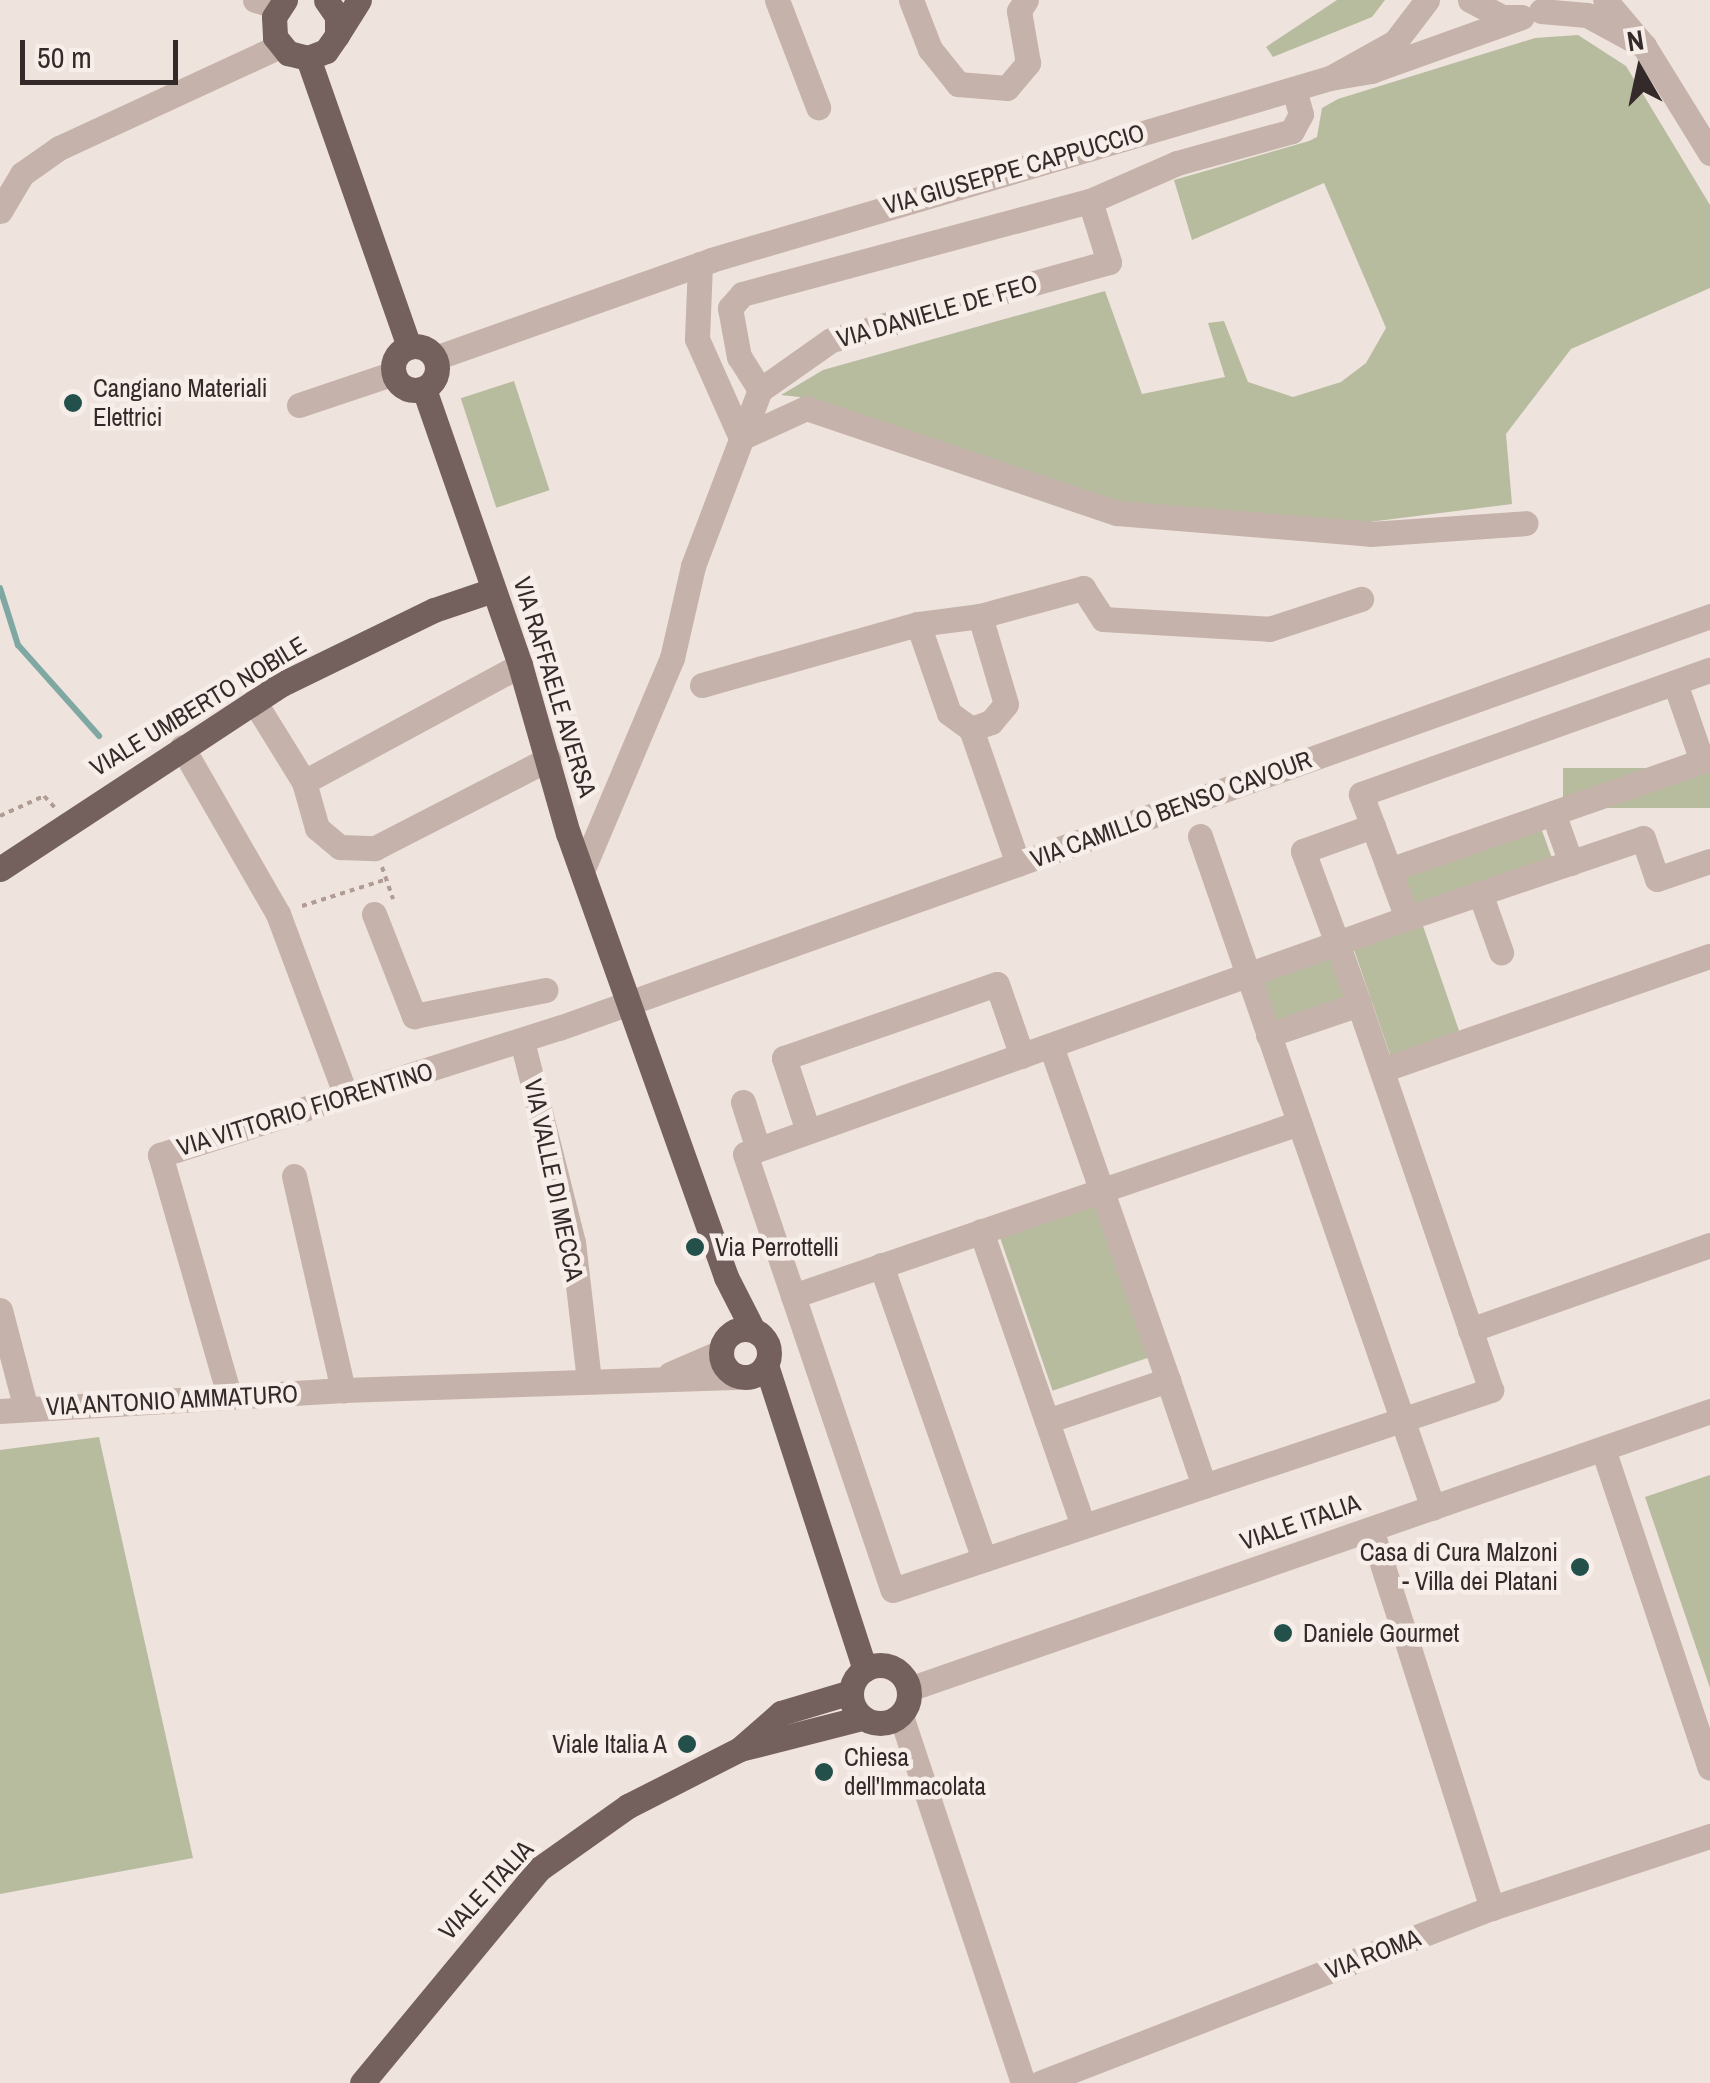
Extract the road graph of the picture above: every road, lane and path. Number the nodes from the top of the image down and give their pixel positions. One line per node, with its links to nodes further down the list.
1 (326, 0): 11 (main road)
2 (359, 0): 11 (main road)
3 (777, 0): 17 (street)
4 (912, 0): 5 (street)
5 (1026, 0)
6 (1427, 0): 15 (street, VIA GIUSEPPE CAPPUCCIO)
7 (1470, 0): 10 (street)
8 (1606, 0): 13 (street)
9 (273, 2): 12 (main road)
10 (1540, 9): 13 (street); 15 (street, VIA GIUSEPPE CAPPUCCIO)
11 (336, 35): 14 (main road)
12 (280, 46): 14 (main road); 20 (street)
13 (1644, 46): 18 (street)
14 (308, 58): 22 (main road)
15 (1330, 78): 16 (street, VIA GIUSEPPE CAPPUCCIO)
16 (1294, 88): 19 (street); 21 (street, VIA GIUSEPPE CAPPUCCIO)
17 (818, 107)
18 (1710, 153)
19 (1090, 201): 26 (street, VIA DANIELE DE FEO); 26 (street)
20 (0, 211)
21 (700, 264): 23 (street, VIA GIUSEPPE CAPPUCCIO); 28 (street)
22 (409, 347): 23 (main road); 24 (main road)
23 (435, 358): 25 (main road)
24 (394, 373): 25 (main road); 27 (street)
25 (424, 388): 30 (main road, VIA RAFFAELE AVERSA)
26 (760, 390): 28 (street)
27 (299, 405)
28 (741, 438): 29 (street); 54 (street)
29 (1526, 523)
30 (492, 590): 35 (main road, VIA RAFFAELE AVERSA); 39 (main road, VIALE UMBERTO NOBILE)
31 (1361, 599): 32 (street)
32 (980, 616): 34 (street); 40 (street)
33 (1710, 616): 52 (street, VIA CAMILLO BENSO CAVOUR)
34 (918, 624): 38 (street); 40 (street)
35 (520, 665): 42 (main road, VIA RAFFAELE AVERSA); 43 (street)
36 (1710, 670): 37 (street)
37 (1674, 683): 44 (street); 47 (street)
38 (702, 685)
39 (254, 702): 41 (main road, VIALE UMBERTO NOBILE); 43 (street)
40 (971, 729): 52 (street)
41 (182, 748): 46 (main road, VIALE UMBERTO NOBILE); 59 (street)
42 (548, 758): 49 (street); 54 (main road, VIA RAFFAELE AVERSA)
43 (304, 782): 49 (street)
44 (1554, 812): 51 (street); 55 (street)
45 (0, 816): 46 (path)
46 (68, 822): 53 (main road, VIALE UMBERTO NOBILE)
47 (1373, 826): 55 (street); 61 (street)
48 (1200, 836): 64 (street)
49 (375, 848): 56 (path)
50 (1710, 861): 51 (street)
51 (1571, 862): 57 (street)
52 (1018, 864): 66 (street, VIA CAMILLO BENSO CAVOUR)
53 (0, 869)
54 (582, 870): 66 (main road, VIA RAFFAELE AVERSA)
55 (1389, 870): 60 (street)
56 (387, 879): 58 (path); 59 (path)
57 (1480, 893): 60 (street); 62 (street)
58 (384, 906): 65 (street)
59 (278, 914): 73 (street)
60 (1406, 918): 61 (street)
61 (1337, 944): 64 (street); 67 (street)
62 (1501, 952)
63 (1710, 956): 72 (street)
64 (1247, 976): 68 (street); 70 (street)
65 (545, 990)
66 (632, 1003): 69 (street, VIA VITTORIO FIORENTINO); 86 (main road, VIA RAFFAELE AVERSA)
67 (1359, 1004): 68 (street); 72 (street)
68 (1268, 1034): 75 (street)
69 (522, 1041): 73 (street, VIA VITTORIO FIORENTINO); 89 (street, VIA VALLE DI MECCA)
70 (1051, 1046): 71 (street); 79 (street)
71 (1022, 1056): 76 (street); 76 (street)
72 (1382, 1070): 85 (street)
73 (346, 1096): 92 (street, VIA VITTORIO FIORENTINO)
74 (743, 1102): 77 (street)
75 (1299, 1123): 79 (street); 95 (street)
76 (808, 1131): 77 (street)
77 (758, 1149): 83 (street)
78 (294, 1176): 91 (street)
79 (1102, 1190): 80 (street); 90 (street)
80 (982, 1231): 82 (street); 96 (street)
81 (1710, 1245): 85 (street)
82 (882, 1266): 83 (street); 102 (street)
83 (792, 1296): 102 (street)
84 (0, 1310): 93 (street)
85 (1470, 1330): 95 (street)
86 (736, 1338): 87 (main road); 87 (main road); 88 (street)
87 (753, 1373): 88 (street, VIA ANTONIO AMMATURO); 103 (main road)
88 (661, 1378): 89 (street, VIA ANTONIO AMMATURO)
89 (589, 1380): 91 (street, VIA ANTONIO AMMATURO)
90 (1168, 1380): 96 (street); 98 (street)
91 (343, 1390): 92 (street, VIA ANTONIO AMMATURO)
92 (229, 1395): 93 (street, VIA ANTONIO AMMATURO)
93 (13, 1410)
94 (1710, 1411): 97 (street, VIALE ITALIA)
95 (1403, 1420): 98 (street); 99 (street)
96 (1047, 1422): 100 (street)
97 (1603, 1449): 99 (street, VIALE ITALIA); 109 (street)
98 (1204, 1486): 100 (street)
99 (1433, 1508): 101 (street, VIALE ITALIA)
100 (1083, 1526): 102 (street)
101 (1370, 1529): 104 (street, VIALE ITALIA); 111 (street)
102 (984, 1559)
103 (865, 1669): 104 (main road); 105 (main road)
104 (909, 1688): 106 (main road)
105 (851, 1692): 107 (main road); 108 (main road, VIALE ITALIA)
106 (901, 1716): 107 (main road); 113 (street)
107 (862, 1718): 108 (main road, VIALE ITALIA)
108 (740, 1749): 112 (main road, VIALE ITALIA)
109 (1710, 1768)
110 (1710, 1836): 111 (street, VIA ROMA)
111 (1492, 1908): 114 (street, VIA ROMA)
112 (374, 2078)
113 (1022, 2083)
114 (1040, 2083)

